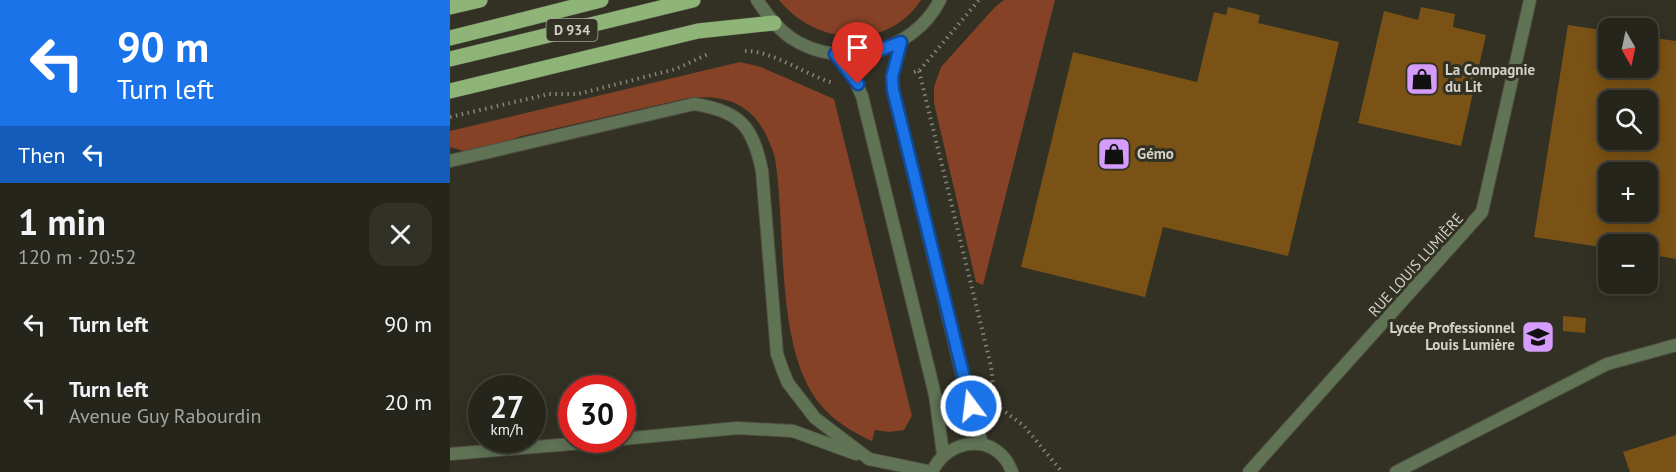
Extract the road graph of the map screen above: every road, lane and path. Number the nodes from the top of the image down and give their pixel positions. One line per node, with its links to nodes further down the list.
1 (480, 0): 7 (main road)
2 (601, 0): 9 (main road, D 934)
3 (693, 0): 13 (main road, D 934)
4 (757, 0): 8 (street)
5 (940, 0): 10 (street)
6 (1530, 0): 28 (street, RUE LOUIS LUMIÈRE)
7 (450, 7)
8 (774, 23): 12 (street); 15 (main road)
9 (450, 38)
10 (901, 42): 12 (street); 20 (street)
11 (713, 54): 16 (path)
12 (835, 54): 23 (street)
13 (450, 59)
14 (919, 71): 27 (path)
15 (450, 91)
16 (450, 117)
17 (450, 160): 24 (street)
18 (1676, 345): 29 (street)
19 (636, 438): 24 (street)
20 (982, 444): 23 (street); 26 (street)
21 (558, 445): 22 (street)
22 (450, 454)
23 (943, 454): 25 (street)
24 (869, 459): 25 (street)
25 (932, 472)
26 (1012, 472)
27 (1062, 472)
28 (1249, 472)
29 (1396, 472)

